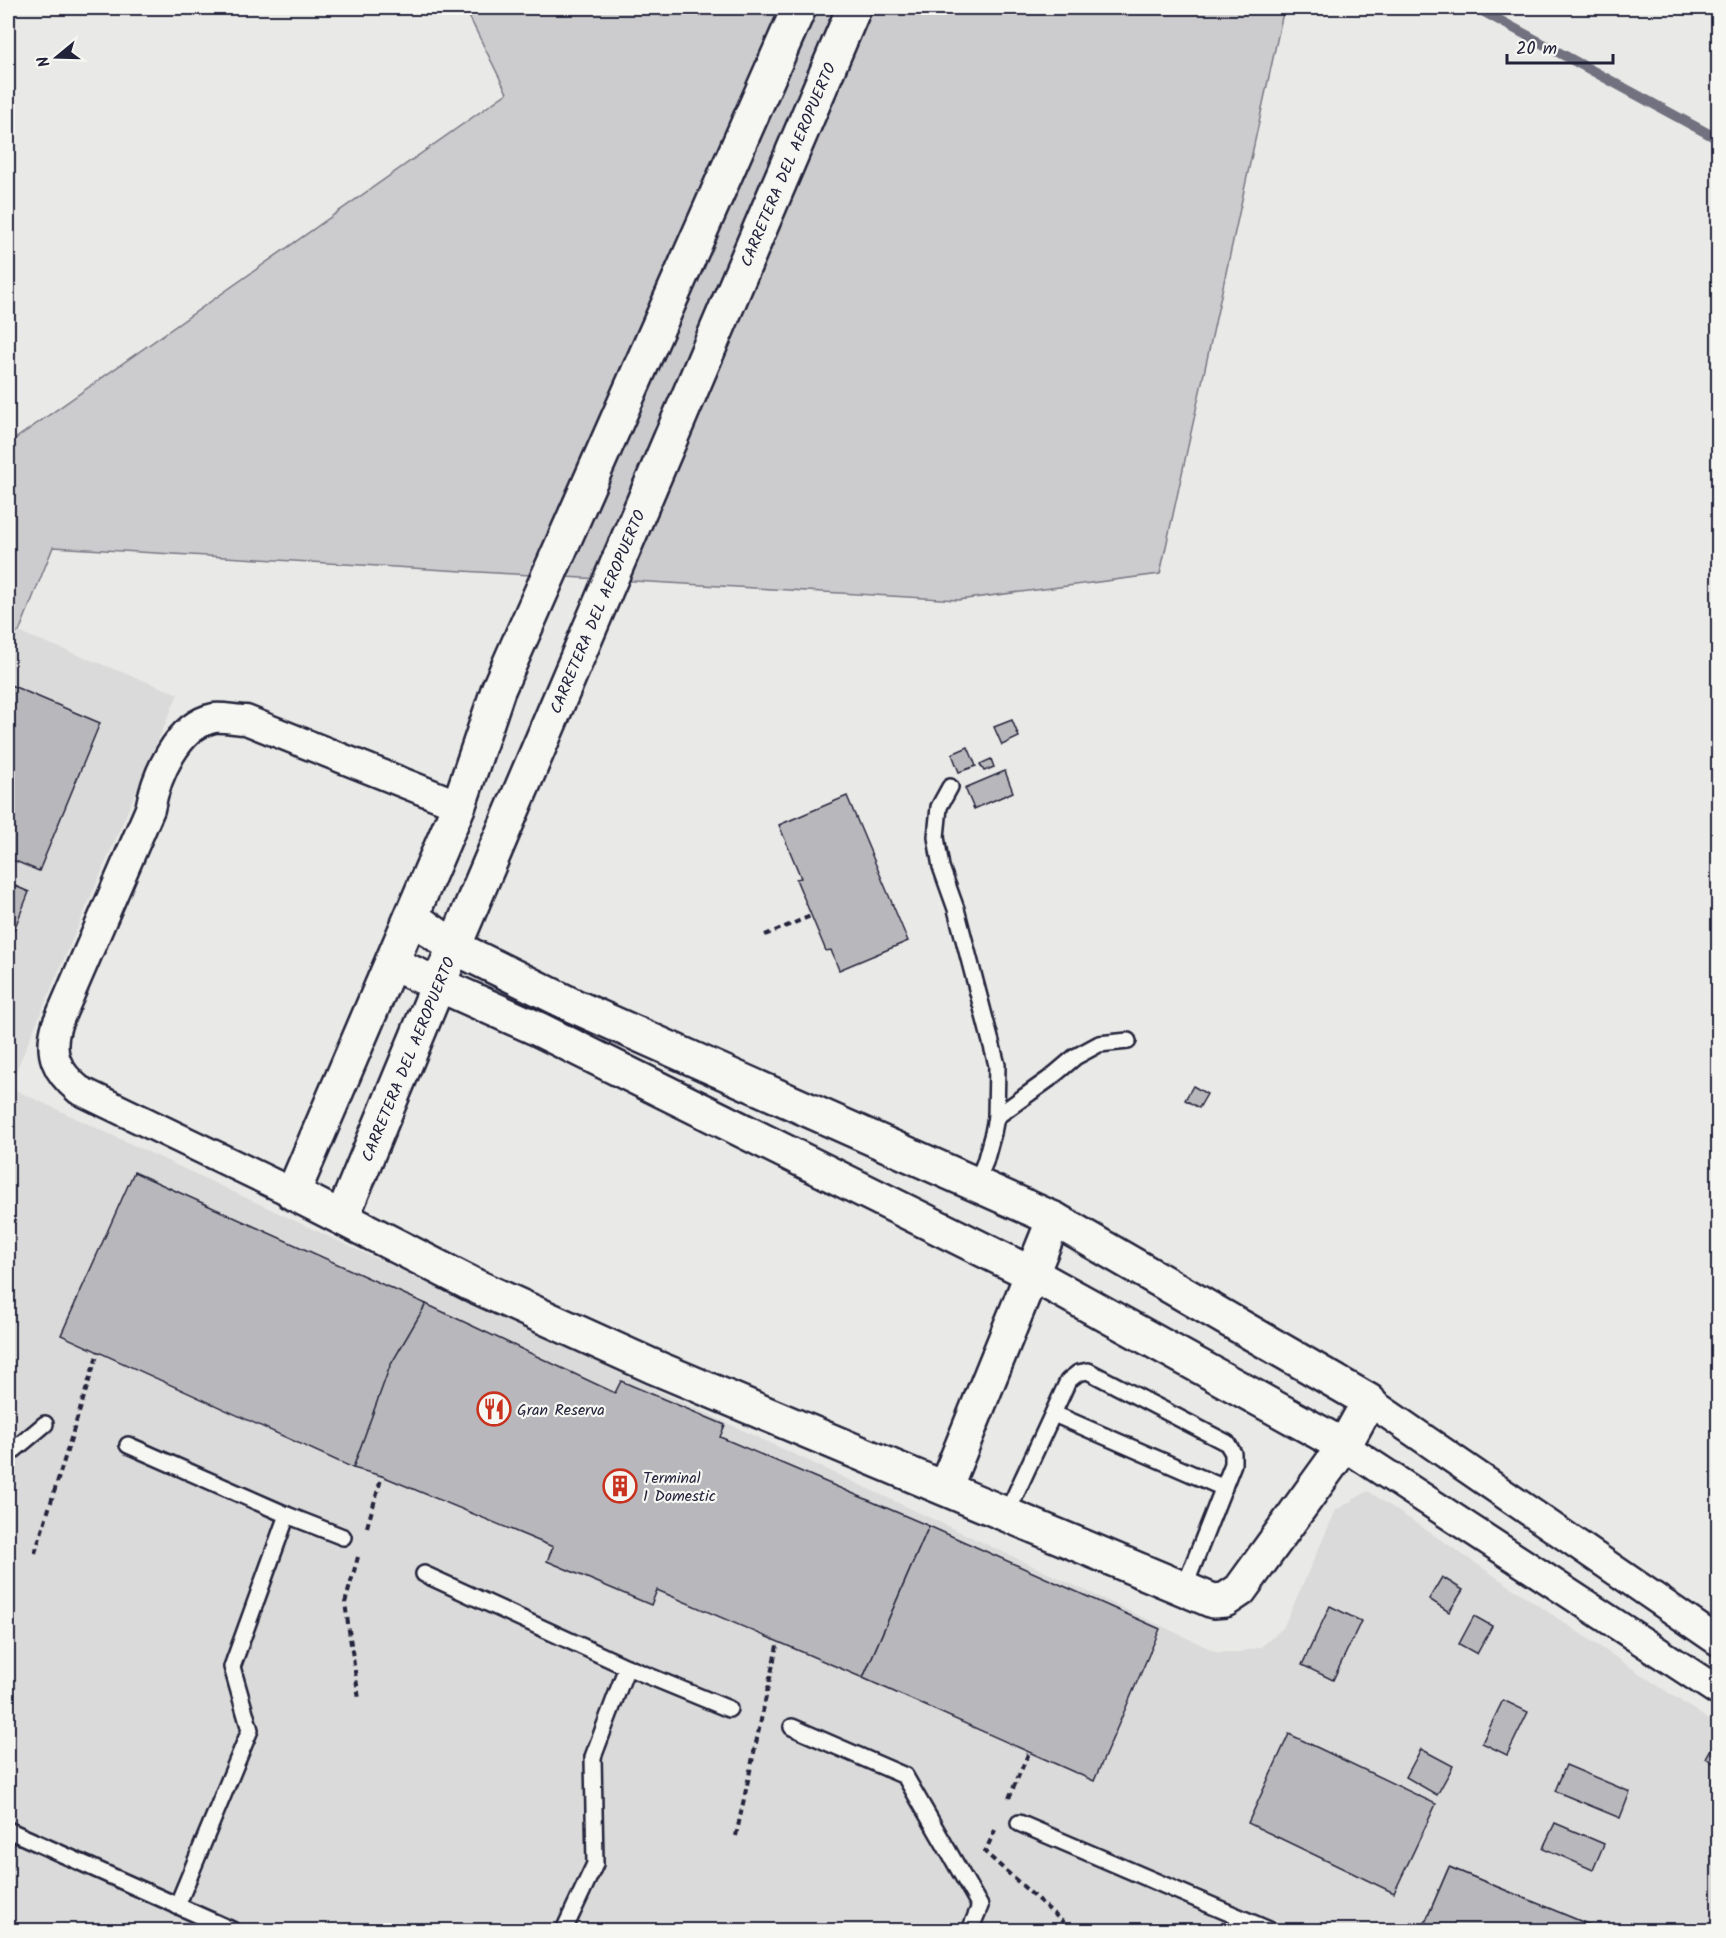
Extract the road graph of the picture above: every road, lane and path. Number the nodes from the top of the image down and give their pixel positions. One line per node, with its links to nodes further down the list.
1 (799, 8): 4 (street)
2 (854, 8): 8 (street, CARRETERA DEL AEROPUERTO)
3 (950, 787): 12 (lane)
4 (459, 805): 6 (street); 14 (street)
5 (811, 916): 7 (path)
6 (412, 917): 8 (street); 9 (street)
7 (765, 935)
8 (454, 947): 10 (street, CARRETERA DEL AEROPUERTO); 13 (street)
9 (393, 964): 10 (street); 14 (street)
10 (439, 984): 15 (street, CARRETERA DEL AEROPUERTO); 17 (street)
11 (1128, 1041): 12 (lane)
12 (996, 1117): 13 (lane)
13 (976, 1184): 16 (street)
14 (293, 1192): 15 (street)
15 (342, 1217): 26 (street)
16 (1054, 1219): 17 (street); 19 (street)
17 (1032, 1274): 23 (street); 26 (street)
18 (98, 1352): 33 (path)
19 (1369, 1401): 23 (street); 37 (street)
20 (1054, 1414): 27 (lane); 27 (lane); 29 (lane)
21 (45, 1424): 24 (lane)
22 (128, 1445): 28 (lane)
23 (1344, 1446): 35 (street); 39 (street)
24 (8, 1455)
25 (382, 1476): 30 (path)
26 (945, 1488): 29 (street)
27 (1224, 1488): 35 (lane)
28 (287, 1515): 31 (lane); 46 (lane)
29 (1006, 1515): 35 (street)
30 (367, 1529)
31 (343, 1537)
32 (360, 1550): 40 (path)
33 (35, 1553)
34 (424, 1574): 38 (lane)
35 (1184, 1588)
36 (778, 1641): 45 (path)
37 (1719, 1641)
38 (627, 1667): 41 (lane); 48 (lane)
39 (1719, 1691)
40 (359, 1699)
41 (729, 1709)
42 (792, 1727): 49 (lane)
43 (1019, 1823): 50 (lane)
44 (8, 1830): 46 (lane)
45 (736, 1836)
46 (177, 1906): 47 (lane)
47 (232, 1930)
48 (564, 1930)
49 (970, 1930)
50 (1269, 1930)

